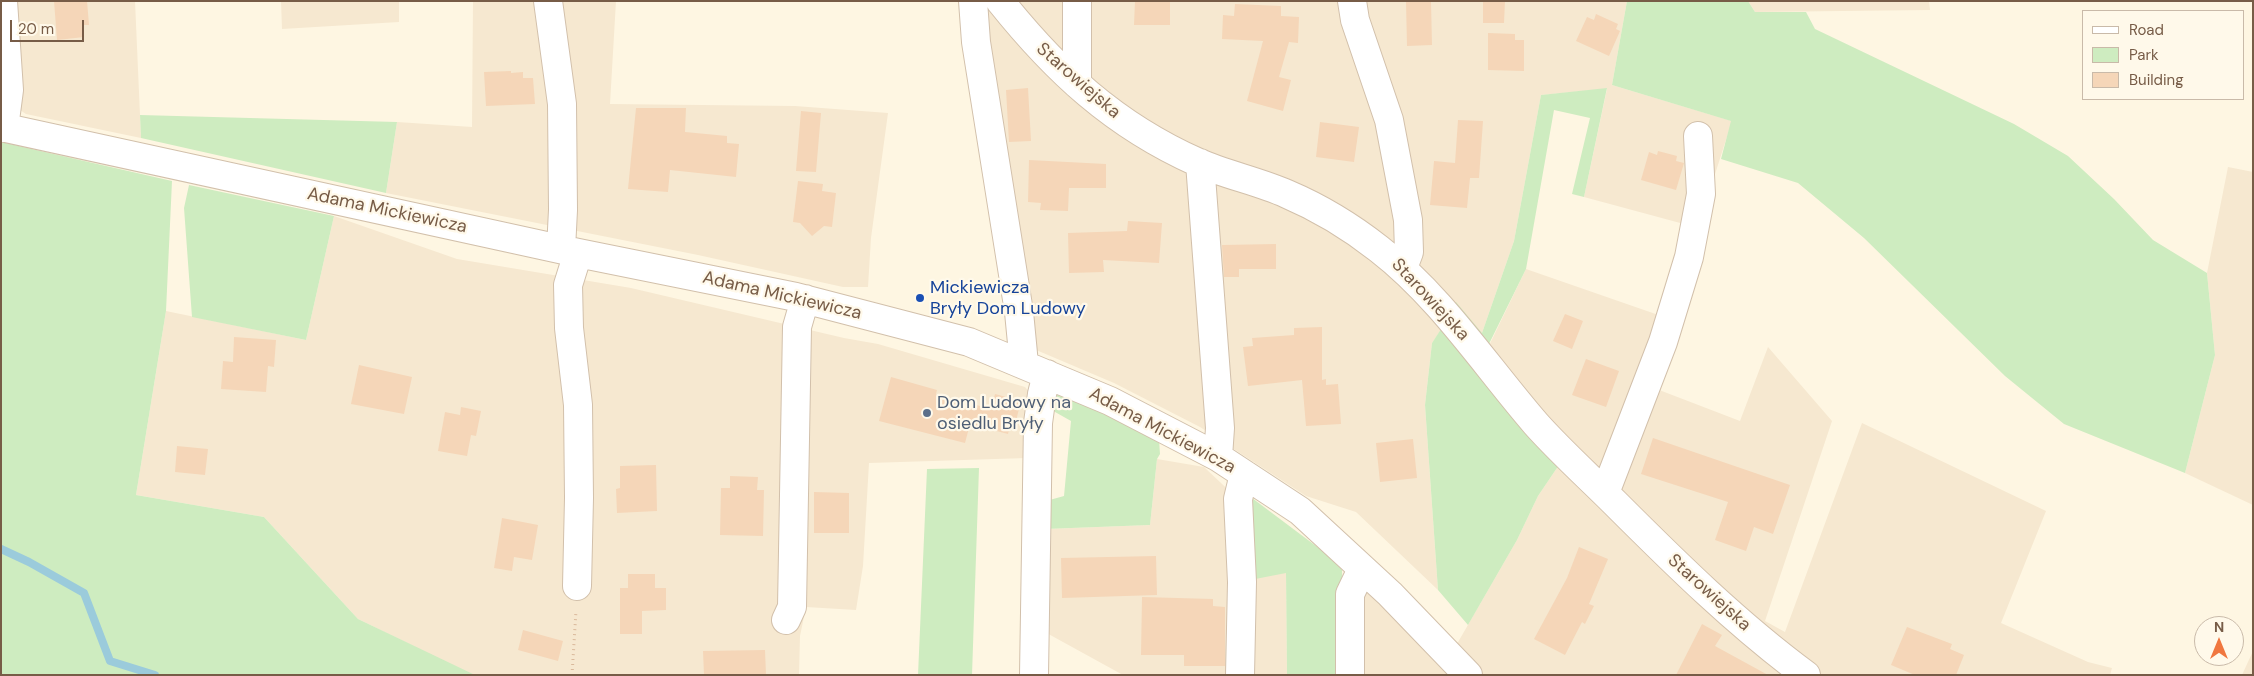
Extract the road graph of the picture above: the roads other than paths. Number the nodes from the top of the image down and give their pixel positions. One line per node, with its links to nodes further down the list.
1 (3, 1): 8 (street)
2 (548, 1): 11 (street)
3 (974, 1): 14 (street)
4 (1000, 1): 7 (street, Starowiejska)
5 (1077, 1): 7 (street)
6 (1352, 1): 12 (street)
7 (1077, 84): 10 (street, Starowiejska)
8 (3, 127): 11 (street, Adama Mickiewicza)
9 (1698, 136): 17 (street)
10 (1200, 163): 12 (street, Starowiejska); 15 (street)
11 (569, 251): 13 (street, Adama Mickiewicza); 19 (street)
12 (1403, 268): 17 (street, Starowiejska)
13 (806, 299): 14 (street, Adama Mickiewicza); 20 (street)
14 (1035, 369): 15 (street, Adama Mickiewicza); 21 (street)
15 (1218, 457): 16 (street, Adama Mickiewicza)
16 (1244, 474): 18 (street, Adama Mickiewicza); 22 (street)
17 (1605, 493): 25 (street, Starowiejska)
18 (1362, 569): 23 (street); 24 (street, Adama Mickiewicza)
19 (577, 586)
20 (786, 620)
21 (1034, 675)
22 (1240, 675)
23 (1350, 675)
24 (1468, 675)
25 (1806, 675)

